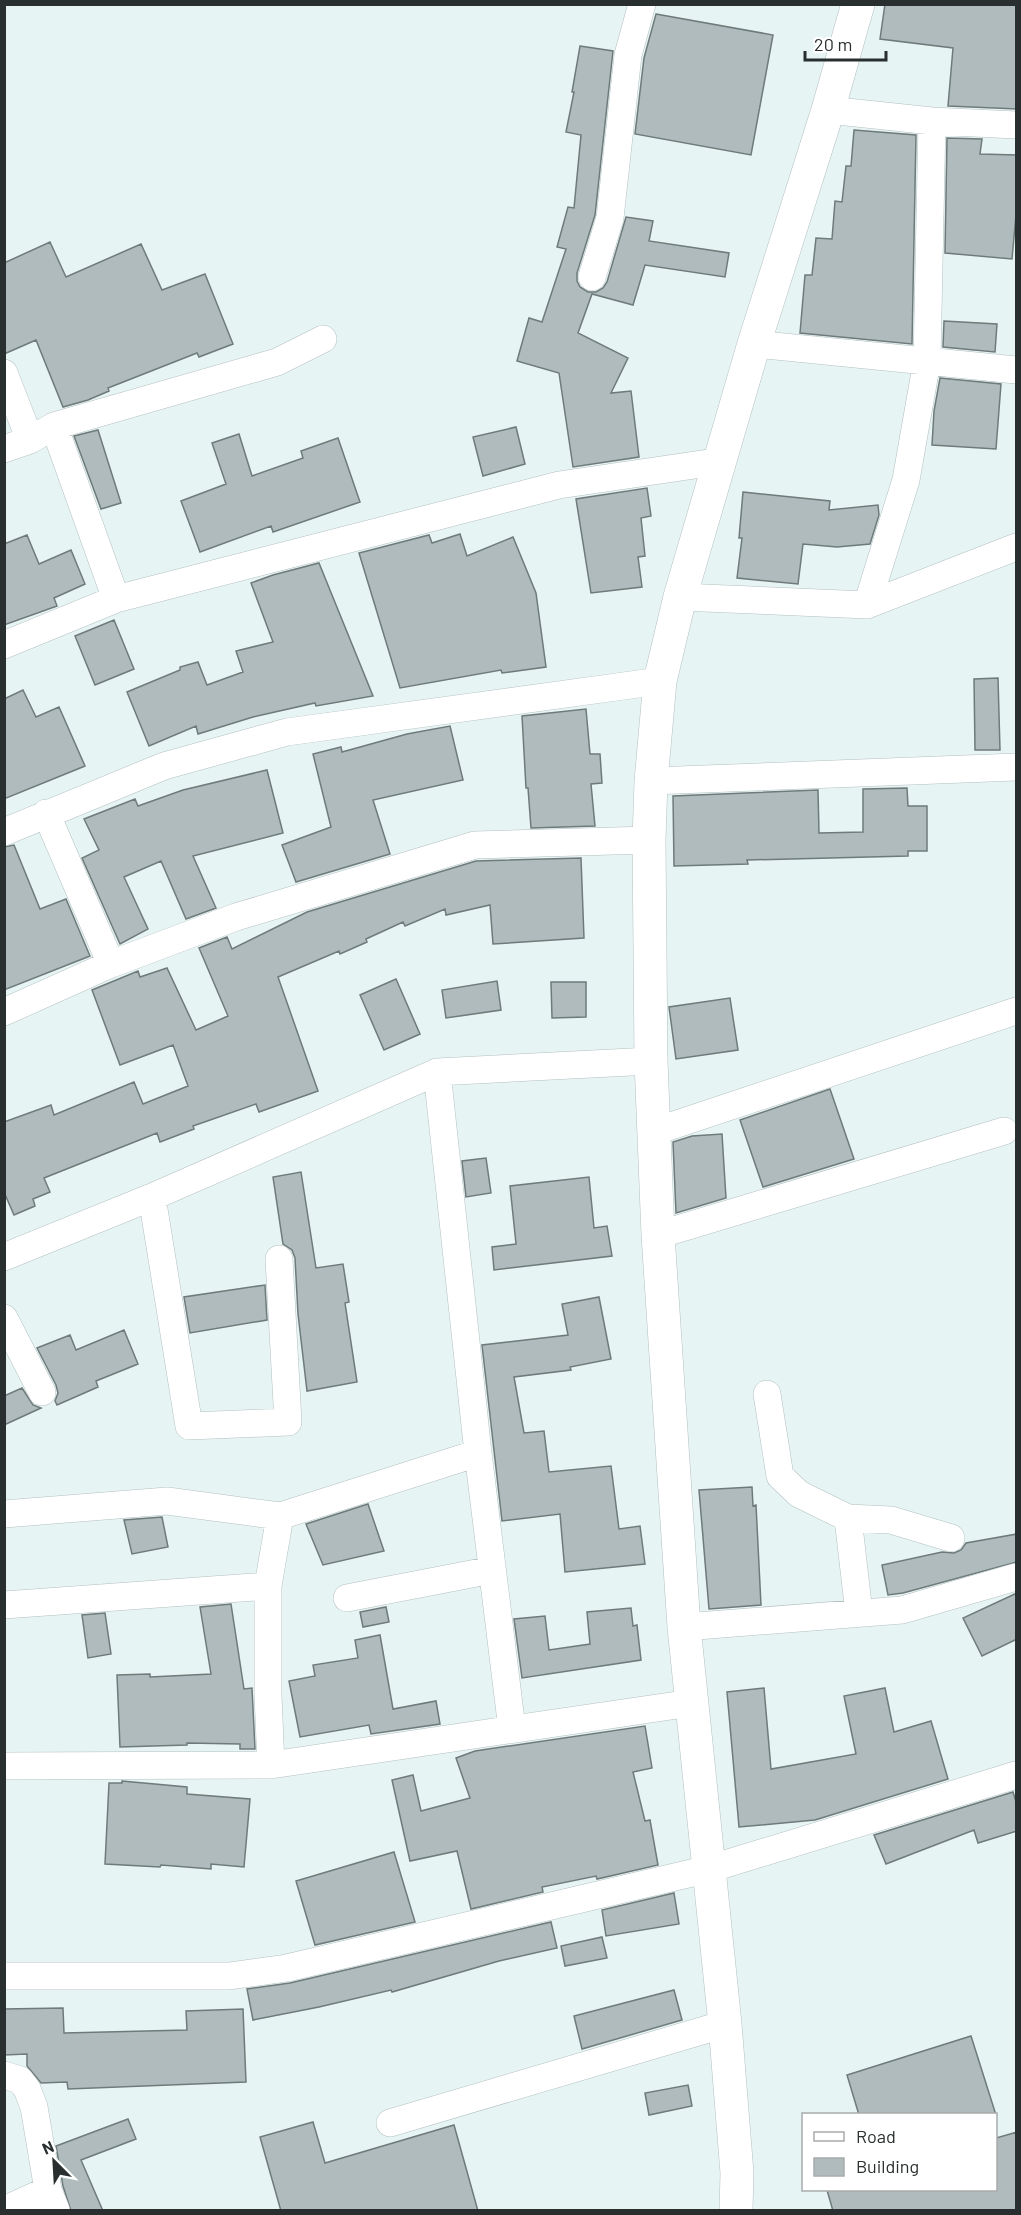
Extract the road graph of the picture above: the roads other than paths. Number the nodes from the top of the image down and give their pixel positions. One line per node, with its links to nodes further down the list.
1 (642, 4): 8 (street)
2 (858, 4): 4 (street)
3 (874, 4): 4 (street)
4 (846, 45): 5 (street)
5 (828, 110): 6 (street); 10 (street)
6 (932, 121): 7 (street); 11 (street)
7 (1017, 125)
8 (592, 277)
9 (323, 339): 14 (street)
10 (754, 344): 11 (street); 17 (street)
11 (927, 362): 12 (street); 21 (street)
12 (1017, 370)
13 (4, 373): 15 (street)
14 (54, 426): 15 (street); 20 (street)
15 (30, 440): 16 (street)
16 (4, 449)
17 (722, 460): 19 (street); 20 (street)
18 (1017, 547): 21 (street)
19 (680, 597): 21 (street); 23 (street)
20 (116, 599): 22 (street)
21 (867, 605)
22 (4, 645)
23 (660, 681): 25 (street); 26 (street)
24 (1017, 767): 25 (street)
25 (651, 781): 28 (street)
26 (46, 813): 27 (street); 29 (street)
27 (4, 831)
28 (649, 840): 29 (street); 32 (street)
29 (111, 964): 31 (street)
30 (1017, 1011): 35 (street)
31 (4, 1012)
32 (651, 1061): 33 (street); 35 (street)
33 (436, 1072): 36 (street); 43 (street)
34 (1005, 1131): 37 (street)
35 (653, 1132): 37 (street)
36 (152, 1197): 38 (street); 39 (street)
37 (658, 1235): 54 (street)
38 (4, 1257)
39 (279, 1259)
40 (4, 1318): 41 (street)
41 (42, 1392)
42 (767, 1394): 46 (street)
43 (478, 1453): 45 (street); 48 (street)
44 (4, 1514): 45 (street)
45 (280, 1515): 50 (street)
46 (848, 1518): 47 (street); 53 (street)
47 (951, 1538)
48 (492, 1570): 51 (street); 56 (street)
49 (1017, 1577): 53 (street)
50 (268, 1586): 52 (street); 58 (street)
51 (347, 1598)
52 (4, 1605)
53 (859, 1613): 54 (street)
54 (684, 1627): 55 (street)
55 (691, 1703): 56 (street); 60 (street)
56 (512, 1729): 58 (street)
57 (4, 1766): 58 (street)
58 (271, 1766)
59 (1017, 1775): 60 (street)
60 (709, 1869): 61 (street); 62 (street)
61 (4, 1976)
62 (725, 2024): 64 (street); 67 (street)
63 (4, 2075): 65 (street)
64 (390, 2123)
65 (52, 2200): 66 (street)
66 (4, 2210)
67 (736, 2211)

